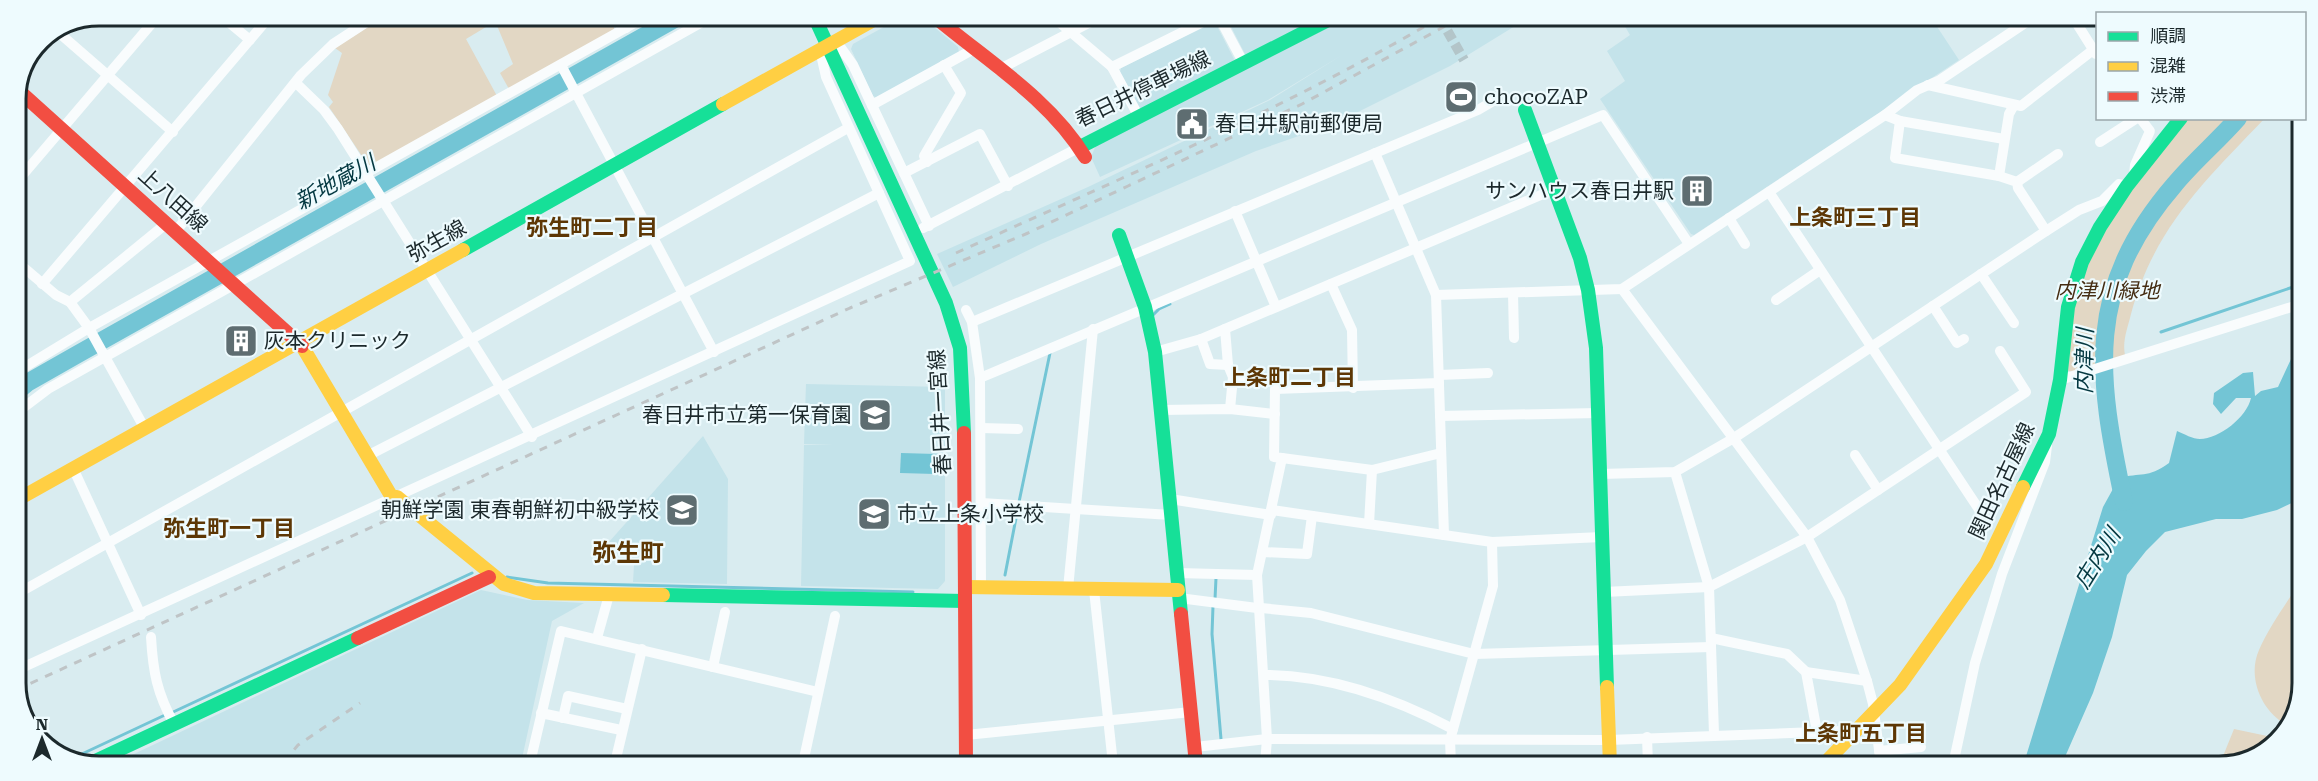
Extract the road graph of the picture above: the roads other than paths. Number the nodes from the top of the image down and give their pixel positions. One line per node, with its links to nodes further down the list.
1 (150, 25): 31 (street)
2 (232, 25): 22 (street)
3 (263, 25): 22 (street)
4 (362, 25): 32 (street)
5 (622, 25): 19 (street)
6 (627, 25): 19 (street)
7 (631, 25): 19 (street)
8 (696, 25): 34 (street)
9 (818, 25): 23 (street, 春日井一宮線)
10 (863, 25): 23 (street, 弥生線)
11 (943, 25): 24 (street, 春日井停車場線)
12 (1063, 25): 20 (street)
13 (1085, 25): 20 (street)
14 (1197, 25): 29 (street)
15 (1223, 25): 26 (street)
16 (1320, 25): 26 (street, 春日井停車場線)
17 (2022, 25): 33 (street)
18 (2078, 25): 25 (street)
19 (626, 28): 28 (street)
20 (1071, 32): 29 (street); 30 (street)
21 (62, 36): 31 (street)
22 (250, 40): 48 (street)
23 (828, 45): 37 (street); 46 (street); 56 (street, 弥生線); 176 (street, 春日井一宮線)
24 (972, 50): 27 (street); 30 (street, 春日井停車場線)
25 (2095, 53): 38 (street)
26 (1244, 64): 41 (street, 春日井停車場線)
27 (944, 65): 37 (street); 55 (street)
28 (562, 67): 34 (street); 59 (street)
29 (1112, 67): 41 (street)
30 (998, 70): 52 (street, 春日井停車場線)
31 (108, 74): 47 (street); 48 (street)
32 (296, 83): 59 (street); 73 (street)
33 (1928, 85): 38 (street); 40 (street)
34 (575, 90): 56 (street); 68 (street)
35 (25, 96): 47 (street, 上八田線)
36 (1495, 100): 53 (street)
37 (873, 105): 58 (street)
38 (2014, 105): 49 (street)
39 (1525, 110): 51 (street)
40 (1885, 115): 45 (street); 66 (street)
41 (1139, 117): 52 (street, 春日井停車場線)
42 (2136, 120): 50 (street)
43 (2141, 120): 61 (street)
44 (2179, 120): 61 (street, 関田名古屋線)
45 (1900, 121): 49 (street); 60 (street)
46 (848, 128): 67 (street); 76 (street)
47 (62, 129): 57 (street); 64 (street, 上八田線)
48 (173, 132): 64 (street)
49 (2004, 139): 60 (street)
50 (2100, 142)
51 (1538, 143): 65 (street); 69 (street); 78 (street)
52 (1082, 152): 63 (street)
53 (1375, 153): 69 (street); 70 (street)
54 (2058, 154): 62 (street)
55 (927, 162): 58 (street); 63 (street)
56 (614, 165): 76 (street); 84 (street, 弥生線)
57 (25, 172)
58 (904, 173): 72 (street)
59 (368, 176): 68 (street); 83 (street)
60 (1999, 176): 62 (street)
61 (2131, 180): 74 (street); 124 (street, 関田名古屋線)
62 (2017, 182): 74 (street)
63 (1008, 186): 72 (street)
64 (126, 187): 73 (street, 上八田線); 89 (street)
65 (1555, 189): 80 (street); 92 (street)
66 (1769, 192): 71 (street); 85 (street)
67 (879, 193): 77 (street); 93 (street)
68 (384, 199): 84 (street); 88 (street)
69 (1396, 203): 80 (street); 82 (street)
70 (1235, 211): 81 (street); 82 (street)
71 (1729, 218): 78 (street); 79 (street)
72 (929, 226): 77 (street)
73 (171, 227): 83 (street, 上八田線); 97 (street)
74 (2046, 231): 87 (street)
75 (1119, 235): 81 (street)
76 (652, 238): 93 (street); 109 (street)
77 (900, 240): 115 (street)
78 (1689, 244): 91 (street)
79 (1745, 244)
80 (1415, 249): 90 (street); 95 (street)
81 (1128, 257): 99 (street); 103 (street)
82 (1257, 261): 99 (street); 100 (street)
83 (211, 262): 88 (street, 上八田線); 107 (street)
84 (429, 270): 109 (street); 112 (street, 弥生線)
85 (1820, 270): 96 (street); 113 (street)
86 (25, 272): 89 (street)
87 (1981, 274): 98 (street); 104 (street)
88 (232, 281): 112 (street, 上八田線); 117 (street)
89 (42, 284): 97 (street)
90 (1331, 284): 100 (street); 126 (street)
91 (1622, 288): 92 (street); 140 (street)
92 (1588, 290): 94 (street); 132 (street)
93 (682, 293): 115 (street); 125 (street)
94 (1513, 293): 95 (street); 108 (street)
95 (1436, 295): 123 (street)
96 (1776, 300)
97 (70, 302): 107 (street)
98 (1933, 306): 111 (street); 113 (street)
99 (1145, 307): 105 (street); 116 (street)
100 (1276, 307): 106 (street)
101 (2292, 307): 124 (street)
102 (966, 310): 103 (street)
103 (972, 322): 122 (street)
104 (2014, 323)
105 (1093, 329): 122 (street); 155 (street)
106 (1225, 329): 110 (street); 118 (street)
107 (91, 330): 117 (street); 119 (street)
108 (1514, 338)
109 (472, 339): 125 (street); 131 (street)
110 (1201, 339): 116 (street); 118 (street)
111 (1964, 339)
112 (300, 343): 131 (street, 上八田線); 136 (street, 弥生線)
113 (1872, 347): 140 (street); 141 (street)
114 (2000, 351): 141 (street)
115 (714, 352): 139 (street)
116 (1155, 352): 130 (street)
117 (105, 355): 128 (street); 136 (street)
118 (1228, 365): 121 (street)
119 (25, 367)
120 (1488, 373): 123 (street)
121 (1233, 376): 127 (street); 129 (street)
122 (980, 378): 135 (street)
123 (1439, 380): 126 (street); 134 (street)
124 (2060, 380): 138 (street, 関田名古屋線)
125 (502, 386): 139 (street); 143 (street)
126 (1353, 387): 127 (street)
127 (1278, 389): 133 (street)
128 (26, 405)
129 (1230, 409): 130 (street); 133 (street)
130 (1161, 410): 153 (street)
131 (343, 412): 143 (street, 上八田線); 165 (street)
132 (1598, 413): 134 (street); 149 (street)
133 (1275, 414): 145 (street)
134 (1440, 416): 142 (street)
135 (981, 428): 137 (street); 154 (street)
136 (145, 429): 146 (street, 弥生線)
137 (1018, 429)
138 (2049, 434): 198 (street, 関田名古屋線); 227 (street)
139 (532, 437): 152 (street)
140 (1734, 438): 148 (street); 163 (street)
141 (1940, 450): 150 (street); 159 (street)
142 (1441, 453): 147 (street); 161 (street)
143 (369, 455): 152 (street, 上八田線)
144 (1855, 455): 150 (street)
145 (1282, 458): 147 (street); 156 (street)
146 (73, 468): 151 (street, 弥生線); 165 (street)
147 (1372, 470): 160 (street)
148 (1675, 472): 149 (street); 170 (street)
149 (1600, 474): 162 (street)
150 (1878, 490): 163 (street)
151 (26, 495)
152 (395, 498): 169 (street); 181 (street)
153 (1170, 499): 156 (street); 157 (street)
154 (981, 503): 155 (street); 171 (street)
155 (1074, 509): 157 (street); 173 (street)
156 (1271, 513): 158 (street); 166 (street)
157 (1171, 515): 167 (street)
158 (1312, 516): 160 (street); 166 (street)
159 (1986, 520)
160 (1369, 524): 161 (street)
161 (1444, 535): 164 (street)
162 (1602, 537): 164 (street); 175 (street)
163 (1806, 537): 170 (street); 193 (street)
164 (1492, 542): 188 (street)
165 (109, 544): 172 (street); 181 (street)
166 (1262, 552): 168 (street)
167 (1177, 573): 168 (street); 177 (street)
168 (1257, 575): 179 (street)
169 (489, 577): 178 (street); 199 (street)
170 (1709, 587): 175 (street); 185 (street)
171 (981, 588): 173 (street); 176 (street)
172 (26, 589)
173 (1068, 589): 174 (street)
174 (1094, 590): 177 (street); 201 (street)
175 (1604, 592): 187 (street)
176 (965, 594): 178 (street); 207 (street, 春日井一宮線)
177 (1178, 594): 179 (street); 196 (street)
178 (609, 595): 184 (street)
179 (1259, 608): 188 (street); 192 (street)
180 (725, 612): 190 (street)
181 (141, 615): 189 (street)
182 (835, 616): 194 (street)
183 (151, 637): 199 (street)
184 (597, 638): 186 (street); 197 (street)
185 (1711, 642): 187 (street); 191 (street); 205 (street)
186 (642, 649): 190 (street); 195 (street)
187 (1606, 651): 188 (street); 210 (street)
188 (1474, 654): 204 (street)
189 (26, 666)
190 (713, 667): 194 (street)
191 (1806, 672): 193 (street); 203 (street)
192 (1264, 675): 204 (street); 209 (street)
193 (1867, 681): 198 (street)
194 (818, 692): 217 (street)
195 (627, 709): 200 (street); 202 (street)
196 (1191, 712): 201 (street); 211 (street)
197 (542, 713): 200 (street); 215 (street)
198 (1873, 715): 206 (street, 関田名古屋線); 213 (street)
199 (170, 717): 214 (street)
200 (563, 718): 202 (street)
201 (1108, 719): 207 (street); 219 (street)
202 (621, 730): 216 (street)
203 (1818, 732): 205 (street); 206 (street)
204 (1452, 734): 209 (street); 210 (street); 222 (street)
205 (1714, 734): 208 (street)
206 (1852, 734): 225 (street, 関田名古屋線)
207 (966, 735): 218 (street, 春日井一宮線)
208 (1647, 737): 210 (street); 224 (street)
209 (1268, 739): 211 (street); 221 (street)
210 (1609, 740): 223 (street)
211 (1195, 747): 220 (street)
212 (1921, 747): 213 (street)
213 (1879, 751): 226 (street)
214 (103, 756)
215 (532, 756)
216 (616, 756)
217 (804, 756)
218 (966, 756)
219 (1112, 756)
220 (1196, 756)
221 (1266, 756)
222 (1451, 756)
223 (1610, 756)
224 (1648, 756)
225 (1831, 756)
226 (1880, 756)
227 (1955, 756)

